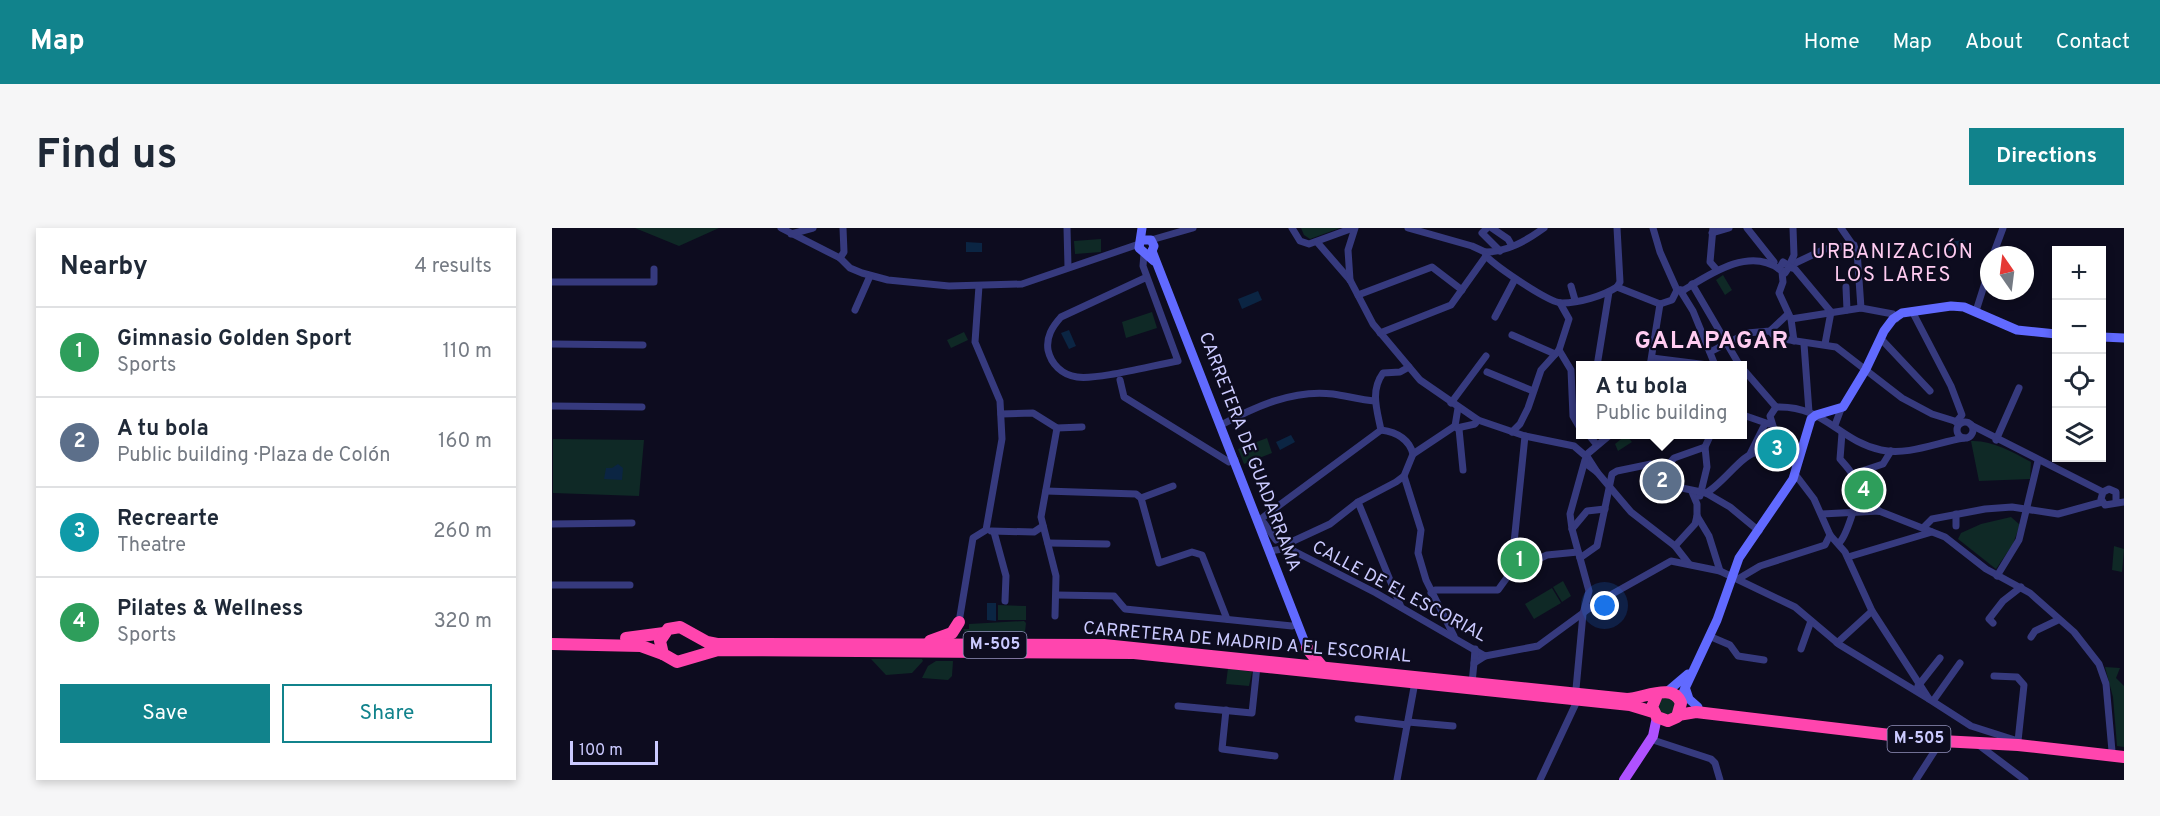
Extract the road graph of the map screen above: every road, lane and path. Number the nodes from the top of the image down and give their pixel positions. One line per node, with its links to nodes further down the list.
1 (781, 228): 22 (street)
2 (813, 228): 22 (street)
3 (843, 228): 30 (street)
4 (1066, 228): 34 (street)
5 (1143, 228): 25 (main road)
6 (1193, 228): 25 (street)
7 (1292, 228): 23 (street)
8 (1354, 228): 23 (street); 41 (street)
9 (1408, 228): 29 (street)
10 (1487, 228): 28 (street)
11 (1492, 228): 26 (street)
12 (1544, 228): 20 (street)
13 (1617, 228): 46 (street)
14 (1653, 228): 49 (street)
15 (1729, 228): 21 (street)
16 (1747, 228): 31 (street)
17 (1793, 228): 33 (street)
18 (1841, 228): 24 (street)
19 (2003, 228): 27 (street)
20 (1534, 231): 26 (street)
21 (1712, 231): 37 (street)
22 (792, 234): 30 (street)
23 (1317, 242): 41 (street)
24 (1854, 245): 33 (street); 56 (street)
25 (1147, 246): 34 (street); 39 (street); 112 (main road, CARRETERA DE GUADARRAMA)
26 (1512, 246): 28 (street)
27 (1996, 246)
28 (1498, 251): 29 (street); 32 (street)
29 (1485, 254): 32 (street); 48 (street)
30 (840, 258): 38 (street)
31 (1764, 258): 35 (street); 37 (street)
32 (1492, 263): 40 (street)
33 (1789, 266): 35 (street); 60 (street)
34 (1068, 267): 44 (street)
35 (1780, 268): 62 (street)
36 (654, 269): 42 (street)
37 (1717, 270): 43 (street)
38 (870, 276): 44 (street); 57 (street)
39 (1147, 277): 39 (street)
40 (1515, 279): 54 (street); 63 (street)
41 (1350, 280): 51 (street)
42 (552, 282)
43 (1692, 284): 49 (street); 77 (street)
44 (979, 286): 104 (street)
45 (1571, 286): 53 (street)
46 (1617, 287): 50 (street); 55 (street)
47 (1846, 287): 58 (street)
48 (1462, 290): 51 (street); 66 (street)
49 (1678, 290): 55 (street); 79 (street)
50 (1609, 292): 53 (street); 82 (street)
51 (1358, 295): 66 (street)
52 (1980, 298): 59 (street)
53 (1575, 300): 54 (street)
54 (1560, 303): 78 (street)
55 (1660, 304): 83 (street)
56 (1861, 308): 58 (street); 64 (street)
57 (855, 310)
58 (1847, 310): 60 (street)
59 (1976, 311): 61 (main road); 67 (main road)
60 (1831, 312): 62 (street); 75 (street)
61 (1912, 312): 64 (main road); 69 (main road); 110 (street)
62 (1790, 316): 65 (street); 72 (street)
63 (1495, 317)
64 (1896, 317): 69 (street); 80 (main road)
65 (1770, 331): 72 (street); 77 (street)
66 (1380, 333): 86 (street)
67 (2052, 334)
68 (1512, 335): 78 (street)
69 (1885, 337): 80 (main road); 95 (street)
70 (2106, 337): 71 (main road)
71 (2124, 338)
72 (1794, 341): 74 (street)
73 (552, 344): 76 (street)
74 (1804, 344): 75 (street); 103 (street)
75 (1825, 344): 87 (street)
76 (643, 345)
77 (1726, 345): 79 (street); 85 (street)
78 (1557, 352): 88 (street); 94 (street)
79 (1710, 352): 84 (street)
80 (1875, 352): 87 (main road)
81 (1486, 356): 97 (street)
82 (1598, 361)
83 (1651, 361)
84 (1713, 361)
85 (1737, 361)
86 (1409, 367): 96 (street); 97 (street)
87 (1866, 369): 102 (main road); 110 (street)
88 (1571, 370): 89 (street); 106 (street)
89 (1576, 370)
90 (1487, 372): 94 (street)
91 (1747, 378): 100 (street)
92 (1120, 380): 132 (street)
93 (2019, 388): 125 (street)
94 (1533, 391): 118 (street)
95 (1930, 391)
96 (1375, 401): 112 (street); 117 (street)
97 (1451, 403): 101 (street)
98 (552, 406): 99 (street)
99 (642, 407)
100 (1776, 407): 103 (street); 111 (street)
101 (1458, 408): 108 (street); 116 (street)
102 (1841, 409): 103 (main road); 113 (street)
103 (1813, 413): 113 (street); 133 (main road)
104 (1001, 414): 115 (street); 170 (street)
105 (1576, 415): 106 (street)
106 (1573, 416): 109 (street)
107 (1747, 416): 111 (street)
108 (1478, 420): 116 (street); 118 (street)
109 (1576, 421)
110 (1963, 421): 121 (street); 121 (street); 125 (street)
111 (1765, 423): 130 (street); 133 (street)
112 (1221, 425): 132 (main road, CARRETERA DE GUADARRAMA)
113 (1835, 425): 119 (street)
114 (1082, 427): 115 (street)
115 (1057, 428): 145 (street)
116 (1457, 428): 129 (street); 136 (street)
117 (1382, 430): 129 (street); 163 (street)
118 (1512, 432): 120 (street)
119 (1842, 434): 128 (street); 141 (street)
120 (1525, 436): 131 (street); 185 (street)
121 (1967, 437): 125 (street); 128 (street)
122 (1592, 439): 126 (street)
123 (1605, 439): 126 (street)
124 (1709, 439): 127 (street)
125 (1996, 440): 134 (street)
126 (1597, 445): 131 (street)
127 (1705, 447): 138 (street); 148 (street)
128 (1890, 452): 141 (street)
129 (1413, 454): 142 (street)
130 (1750, 454): 133 (street); 148 (street)
131 (1586, 455): 135 (street); 139 (street)
132 (1235, 460): 163 (main road, CARRETERA DE GUADARRAMA)
133 (1796, 460): 140 (main road)
134 (2038, 461): 147 (street); 155 (street)
135 (1585, 463): 139 (street); 169 (street)
136 (1463, 470)
137 (1617, 471): 138 (street); 139 (street); 143 (street)
138 (1663, 471): 146 (street)
139 (1599, 474): 143 (street)
140 (1795, 474): 159 (street); 171 (main road)
141 (1853, 474): 149 (street)
142 (1404, 476): 152 (street); 192 (street)
143 (1609, 484): 156 (street); 180 (street)
144 (1173, 486): 150 (street)
145 (1046, 491): 150 (street); 166 (street)
146 (1692, 492): 148 (street); 154 (street)
147 (2103, 492): 151 (street); 153 (street)
148 (1703, 493): 154 (street); 171 (street)
149 (1858, 493): 157 (street); 158 (street)
150 (1141, 498): 200 (street)
151 (2121, 499): 153 (street)
152 (1358, 502): 179 (street); 196 (street)
153 (2102, 502): 155 (street)
154 (1697, 504): 161 (street)
155 (2029, 508): 160 (street); 186 (street)
156 (1605, 510): 169 (street); 181 (street)
157 (1879, 511): 158 (street); 168 (street)
158 (1851, 513): 159 (street); 176 (street)
159 (1822, 514): 174 (street)
160 (1956, 514): 162 (street); 167 (street)
161 (1697, 516): 180 (street); 184 (street)
162 (1932, 519): 168 (street); 173 (street)
163 (1258, 521): 178 (main road, CARRETERA DE GUADARRAMA)
164 (632, 523): 165 (street)
165 (552, 524)
166 (1043, 526): 172 (street); 175 (street)
167 (1956, 526)
168 (1923, 528): 173 (street)
169 (1572, 529): 181 (street)
170 (986, 530): 172 (street); 203 (street)
171 (1759, 531): 187 (main road)
172 (994, 532): 194 (street)
173 (1932, 532): 182 (street); 186 (street)
174 (1830, 535): 176 (street); 187 (street)
175 (1048, 543): 177 (street); 193 (street)
176 (1839, 543): 182 (street)
177 (1107, 544)
178 (1271, 545): 179 (street, CALLE DE EL ESCORIAL); 179 (street); 205 (main road, CARRETERA DE GUADARRAMA)
179 (1288, 546): 196 (street, CALLE DE EL ESCORIAL)
180 (1675, 546): 183 (street)
181 (1579, 555): 185 (street); 191 (street)
182 (1848, 557): 197 (street)
183 (1689, 564): 184 (street); 195 (street, CALLE DE EL ESCORIAL)
184 (1720, 571): 187 (street)
185 (1511, 572): 192 (street)
186 (1997, 576): 190 (street)
187 (1735, 577): 202 (street); 209 (main road)
188 (552, 585): 189 (street)
189 (630, 585)
190 (2021, 587): 201 (street); 204 (street)
191 (1589, 591): 195 (street); 198 (street)
192 (1431, 592): 208 (street)
193 (1057, 595): 199 (street); 200 (street)
194 (1005, 601)
195 (1598, 602): 198 (street, CALLE DE EL ESCORIAL)
196 (1401, 607): 208 (street, CALLE DE EL ESCORIAL)
197 (1872, 611): 212 (street); 232 (street)
198 (1586, 613): 219 (street, CALLE DE EL ESCORIAL); 235 (street)
199 (1055, 616)
200 (1227, 619): 205 (street)
201 (2058, 620): 210 (street); 249 (street)
202 (1811, 621): 212 (street); 217 (street)
203 (959, 622): 213 (highway); 214 (highway)
204 (1993, 623)
205 (1298, 624): 215 (main road, CARRETERA DE GUADARRAMA)
206 (664, 633): 207 (highway, M-505); 211 (highway, M-505); 218 (highway)
207 (691, 633): 213 (highway, CARRETERA DE MADRID A EL ESCORIAL / M-505); 221 (highway)
208 (1454, 636): 216 (street, CALLE DE EL ESCORIAL)
209 (1709, 636): 222 (street); 228 (main road)
210 (2031, 637)
211 (553, 641): 218 (highway, M-505)
212 (1837, 643): 233 (street)
213 (898, 645): 214 (highway, CARRETERA DE MADRID A EL ESCORIAL / M-505)
214 (1001, 645): 226 (highway, CARRETERA DE MADRID A EL ESCORIAL / M-505)
215 (1307, 648): 226 (highway); 227 (highway)
216 (1475, 649): 219 (street, CALLE DE EL ESCORIAL); 223 (street)
217 (1801, 649)
218 (663, 654): 221 (highway, M-505)
219 (1485, 656): 223 (street)
220 (1940, 658): 232 (street)
221 (688, 659): 225 (highway, CARRETERA DE MADRID A EL ESCORIAL / M-505)
222 (1764, 660)
223 (1474, 663): 231 (street)
224 (1960, 663): 237 (street)
225 (1257, 666): 230 (highway, CARRETERA DE MADRID A EL ESCORIAL / M-505); 239 (street)
226 (1300, 666): 227 (highway, CARRETERA DE MADRID A EL ESCORIAL / M-505)
227 (1323, 668): 231 (highway, CARRETERA DE MADRID A EL ESCORIAL / M-505)
228 (1691, 670): 234 (main road); 236 (main road)
229 (1994, 676): 246 (street)
230 (1415, 682): 235 (highway, CARRETERA DE MADRID A EL ESCORIAL / M-505); 242 (street)
231 (1472, 683): 235 (highway, CARRETERA DE MADRID A EL ESCORIAL / M-505)
232 (1920, 684): 233 (street); 237 (street)
233 (1913, 689): 237 (street)
234 (1662, 693): 235 (highway, CARRETERA DE MADRID A EL ESCORIAL / M-505); 236 (highway, M-505); 240 (highway)
235 (1579, 696): 240 (highway, CARRETERA DE MADRID A EL ESCORIAL / M-505); 253 (street)
236 (1682, 696): 240 (highway); 246 (highway, M-505)
237 (1931, 700): 246 (street)
238 (1178, 706): 239 (street)
239 (1226, 710): 250 (street)
240 (1664, 716): 244 (main road); 245 (highway, CARRETERA DE MADRID A EL ESCORIAL / M-505)
241 (1358, 720): 242 (street)
242 (1407, 724): 243 (street); 252 (street)
243 (1453, 726)
244 (1652, 738): 254 (main road); 255 (street)
245 (1941, 741): 247 (highway, CARRETERA DE MADRID A EL ESCORIAL / M-505); 256 (street)
246 (2018, 741): 249 (highway, M-505)
247 (1976, 743): 248 (highway, CARRETERA DE MADRID A EL ESCORIAL / M-505); 251 (street)
248 (1998, 745): 249 (highway, CARRETERA DE MADRID A EL ESCORIAL / M-505); 251 (street)
249 (2120, 753)
250 (1275, 756)
251 (1998, 760): 257 (street)
252 (1397, 780)
253 (1540, 780)
254 (1624, 780)
255 (1720, 780)
256 (1916, 780)
257 (2025, 780)

